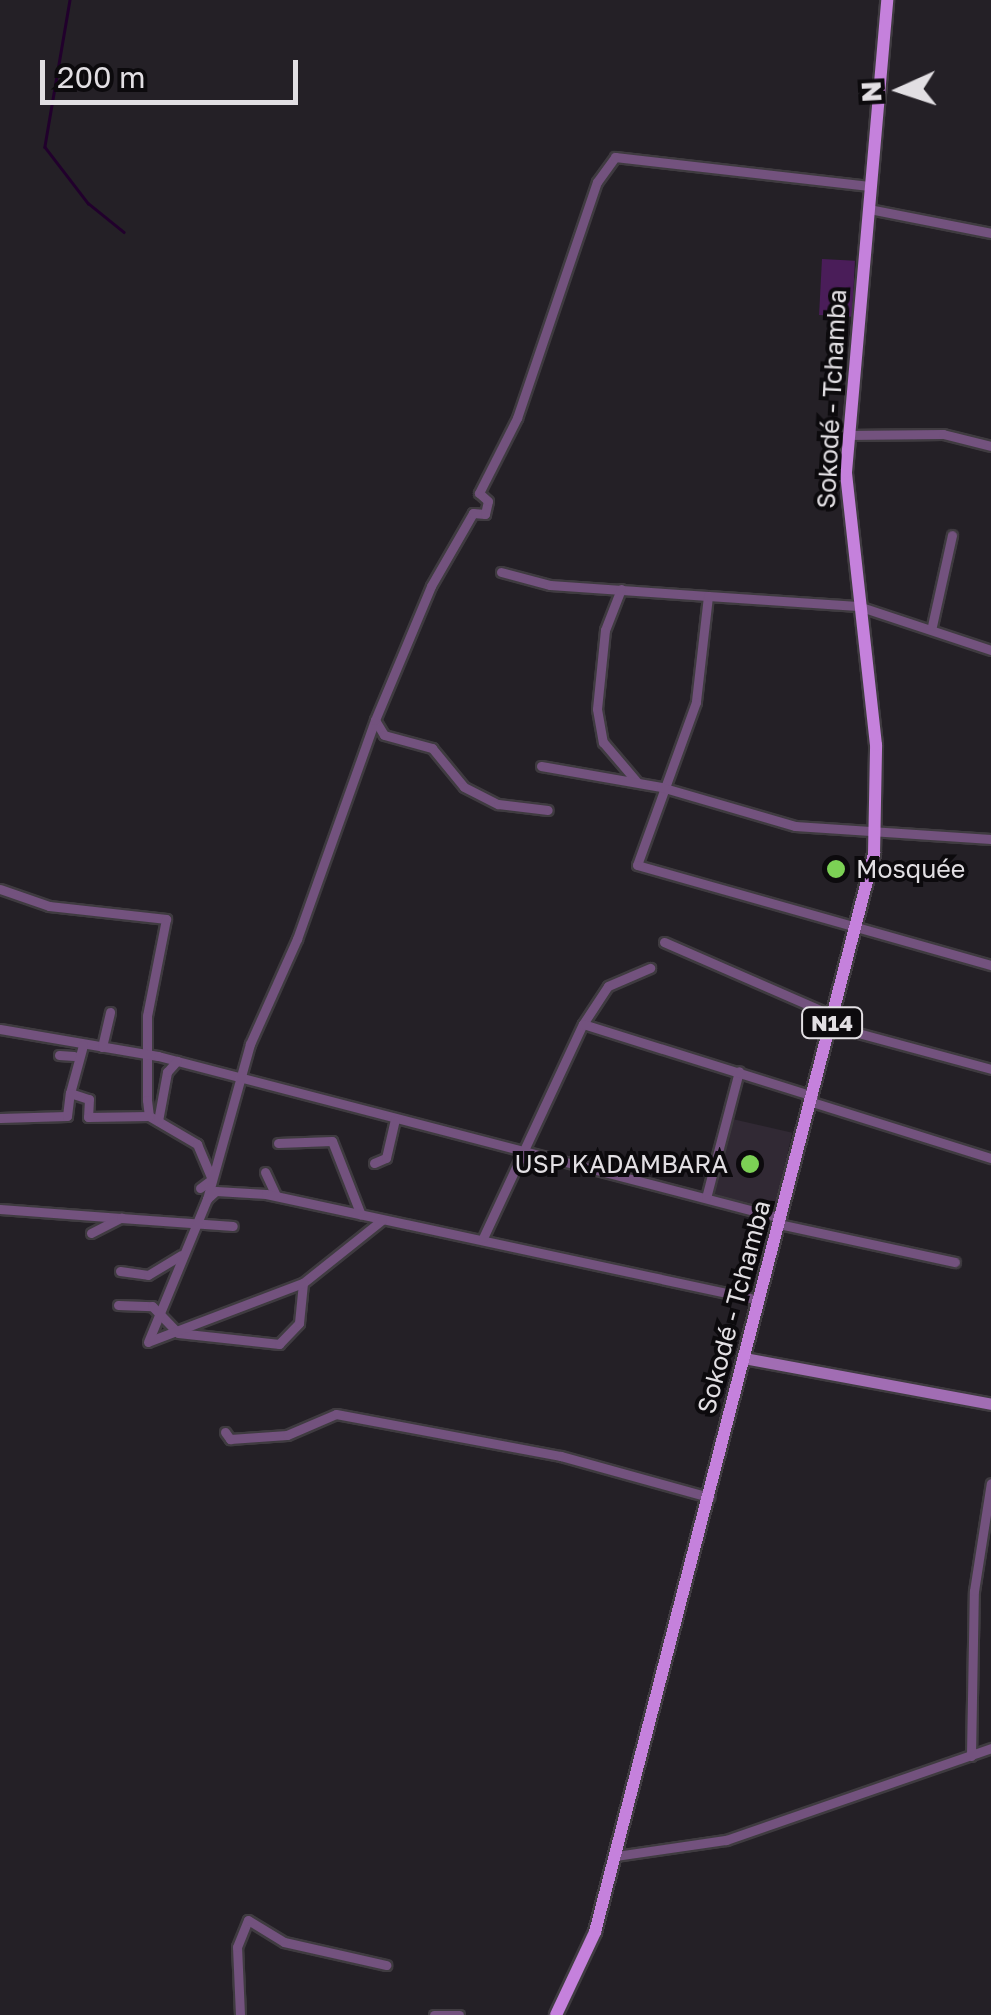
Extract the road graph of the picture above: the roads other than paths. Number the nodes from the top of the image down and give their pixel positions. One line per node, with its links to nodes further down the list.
1 (887, 0): 2 (main road, Sokodé - Tchamba / N14)
2 (871, 186): 3 (main road, Sokodé - Tchamba / N14); 15 (street)
3 (868, 209): 4 (street); 5 (main road, Sokodé - Tchamba / N14)
4 (991, 233)
5 (847, 435): 7 (street); 12 (main road, Sokodé - Tchamba / N14)
6 (991, 437): 7 (street)
7 (991, 446)
8 (952, 535): 13 (street)
9 (501, 572): 10 (street)
10 (622, 590): 11 (street); 17 (street)
11 (708, 596): 12 (street); 18 (street)
12 (858, 606): 13 (street); 20 (main road, Sokodé - Tchamba / N14)
13 (932, 626): 14 (street)
14 (991, 650)
15 (375, 720): 19 (street); 39 (street)
16 (541, 766): 17 (street)
17 (637, 782): 18 (street)
18 (661, 787): 20 (street); 23 (street)
19 (548, 810)
20 (876, 829): 21 (street); 23 (main road, Sokodé - Tchamba / N14)
21 (991, 839)
22 (0, 889): 33 (street)
23 (857, 928): 25 (street); 28 (main road, Sokodé - Tchamba / N14)
24 (664, 942): 28 (street)
25 (991, 965)
26 (650, 968): 29 (street)
27 (110, 1012): 32 (street)
28 (833, 1021): 37 (street); 42 (main road, Sokodé - Tchamba / N14)
29 (583, 1024): 38 (street); 52 (street)
30 (0, 1029): 31 (street)
31 (82, 1045): 32 (street); 35 (street)
32 (102, 1048): 33 (street)
33 (147, 1054): 36 (street); 49 (street)
34 (59, 1055): 35 (street)
35 (74, 1056): 40 (street)
36 (177, 1062): 39 (street); 49 (street)
37 (991, 1069)
38 (739, 1071): 42 (street); 60 (street)
39 (238, 1080): 41 (street); 56 (street)
40 (70, 1093): 46 (street); 47 (street)
41 (308, 1095): 43 (street); 44 (street)
42 (812, 1099): 53 (street); 66 (main road, Sokodé - Tchamba / N14)
43 (350, 1104): 45 (street); 50 (street)
44 (314, 1108)
45 (339, 1112)
46 (67, 1116): 47 (street); 48 (street)
47 (88, 1116): 49 (street)
48 (0, 1118)
49 (154, 1118): 56 (street)
50 (395, 1120): 52 (street); 54 (street)
51 (278, 1143): 62 (street)
52 (522, 1154): 60 (street); 69 (street)
53 (991, 1158)
54 (374, 1163)
55 (265, 1172): 58 (street)
56 (212, 1180): 57 (street); 59 (street)
57 (200, 1188)
58 (276, 1196): 59 (street); 62 (street)
59 (208, 1198): 64 (street)
60 (706, 1198): 66 (street)
61 (0, 1210): 63 (street)
62 (362, 1215): 65 (street)
63 (121, 1218): 64 (street); 68 (street)
64 (196, 1218): 67 (street); 70 (street)
65 (382, 1220): 69 (street); 73 (street)
66 (780, 1221): 71 (street); 74 (main road, Sokodé - Tchamba / N14)
67 (232, 1226)
68 (91, 1233)
69 (483, 1238): 74 (street)
70 (181, 1255): 72 (street); 76 (street)
71 (955, 1262)
72 (120, 1271)
73 (303, 1283): 77 (street); 77 (street)
74 (759, 1300): 78 (main road, Sokodé - Tchamba / N14)
75 (118, 1305): 76 (street)
76 (162, 1317): 77 (street); 77 (street)
77 (178, 1333)
78 (744, 1358): 79 (main road); 82 (main road, Sokodé - Tchamba / N14)
79 (991, 1404)
80 (225, 1432): 82 (street)
81 (991, 1483): 84 (street)
82 (709, 1497): 85 (main road, Sokodé - Tchamba / N14)
83 (991, 1748): 84 (street)
84 (971, 1756): 85 (street)
85 (616, 1856): 90 (main road, Sokodé - Tchamba / N14)
86 (386, 1965): 87 (street)
87 (240, 2015)
88 (434, 2015): 89 (street)
89 (459, 2015)
90 (556, 2015)

